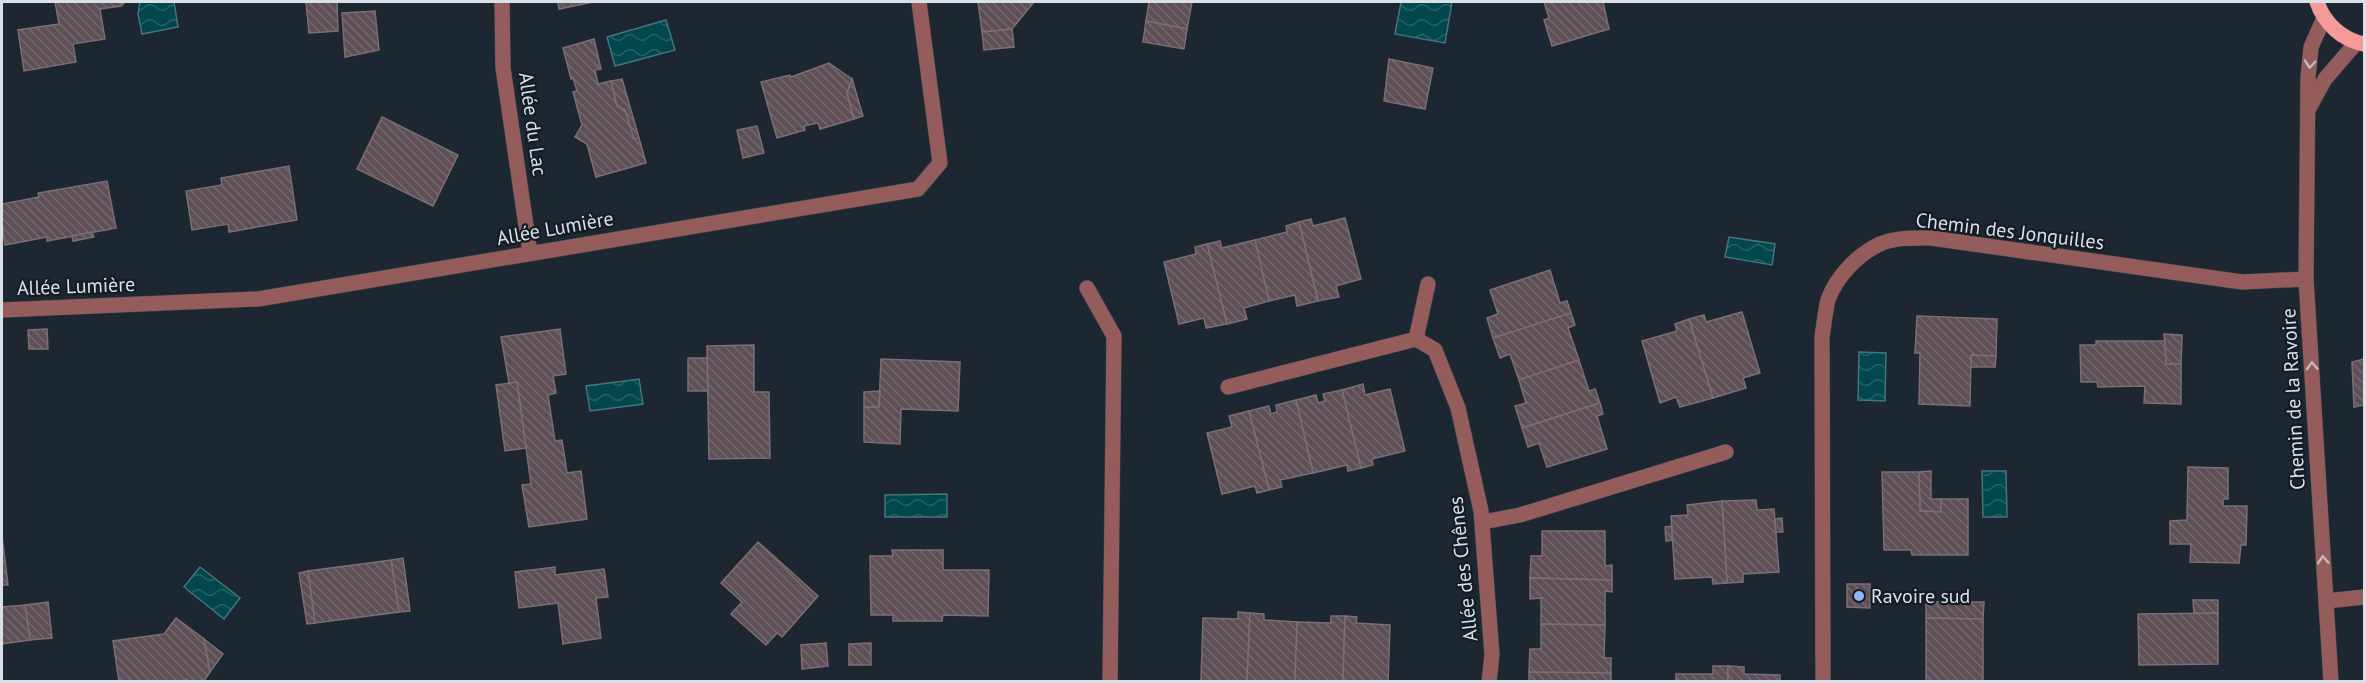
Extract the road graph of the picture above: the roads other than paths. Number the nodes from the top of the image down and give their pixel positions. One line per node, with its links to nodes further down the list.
1 (502, 2): 7 (street, Allée du Lac)
2 (919, 2): 7 (street, Allée Lumière)
3 (2317, 2): 4 (main road)
4 (2324, 18): 5 (main road); 6 (street, Chemin de la Ravoire, one-way to 6)
5 (2360, 44): 6 (street, Chemin de la Ravoire)
6 (2307, 113): 8 (street, Chemin de la Ravoire)
7 (531, 253): 11 (street, Allée Lumière)
8 (2306, 279): 17 (street, Chemin de la Ravoire, one-way to 8); 20 (street, Chemin des Jonquilles)
9 (1428, 284): 12 (street)
10 (1087, 288): 18 (street)
11 (2, 310)
12 (1416, 339): 13 (street); 15 (street, Allée des Chênes)
13 (1228, 387)
14 (1726, 452): 15 (street)
15 (1483, 522): 19 (street, Allée des Chênes)
16 (2364, 597): 17 (street)
17 (2326, 601): 21 (street, Chemin de la Ravoire)
18 (1110, 681)
19 (1489, 681)
20 (1822, 681)
21 (2331, 681)

